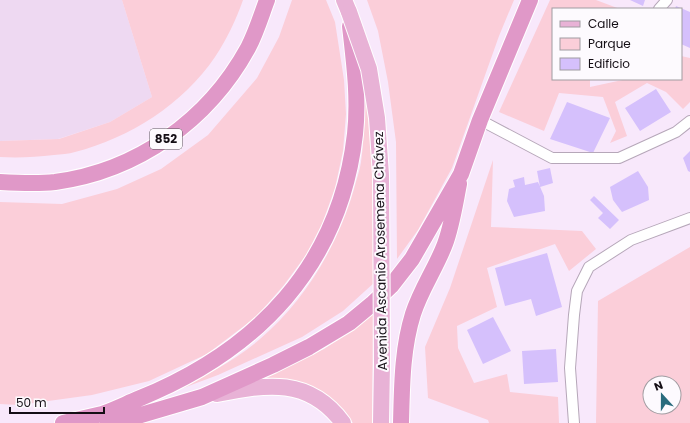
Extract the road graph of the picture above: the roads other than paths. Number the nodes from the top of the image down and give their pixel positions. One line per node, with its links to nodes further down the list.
1 (267, 0): 9 (highway, 852)
2 (530, 0): 6 (highway)
3 (667, 0): 5 (street)
4 (347, 6): 12 (highway, bridge); 15 (main road, Avenida Ascanio Arosemena Chávez, bridge)
5 (660, 8)
6 (480, 120): 7 (street); 8 (highway)
7 (690, 121)
8 (461, 174): 11 (highway); 16 (highway)
9 (0, 182)
10 (690, 218): 17 (street)
11 (202, 397): 13 (highway); 14 (main road)
12 (63, 423)
13 (108, 423)
14 (343, 423)
15 (381, 423)
16 (401, 423)
17 (574, 423)

